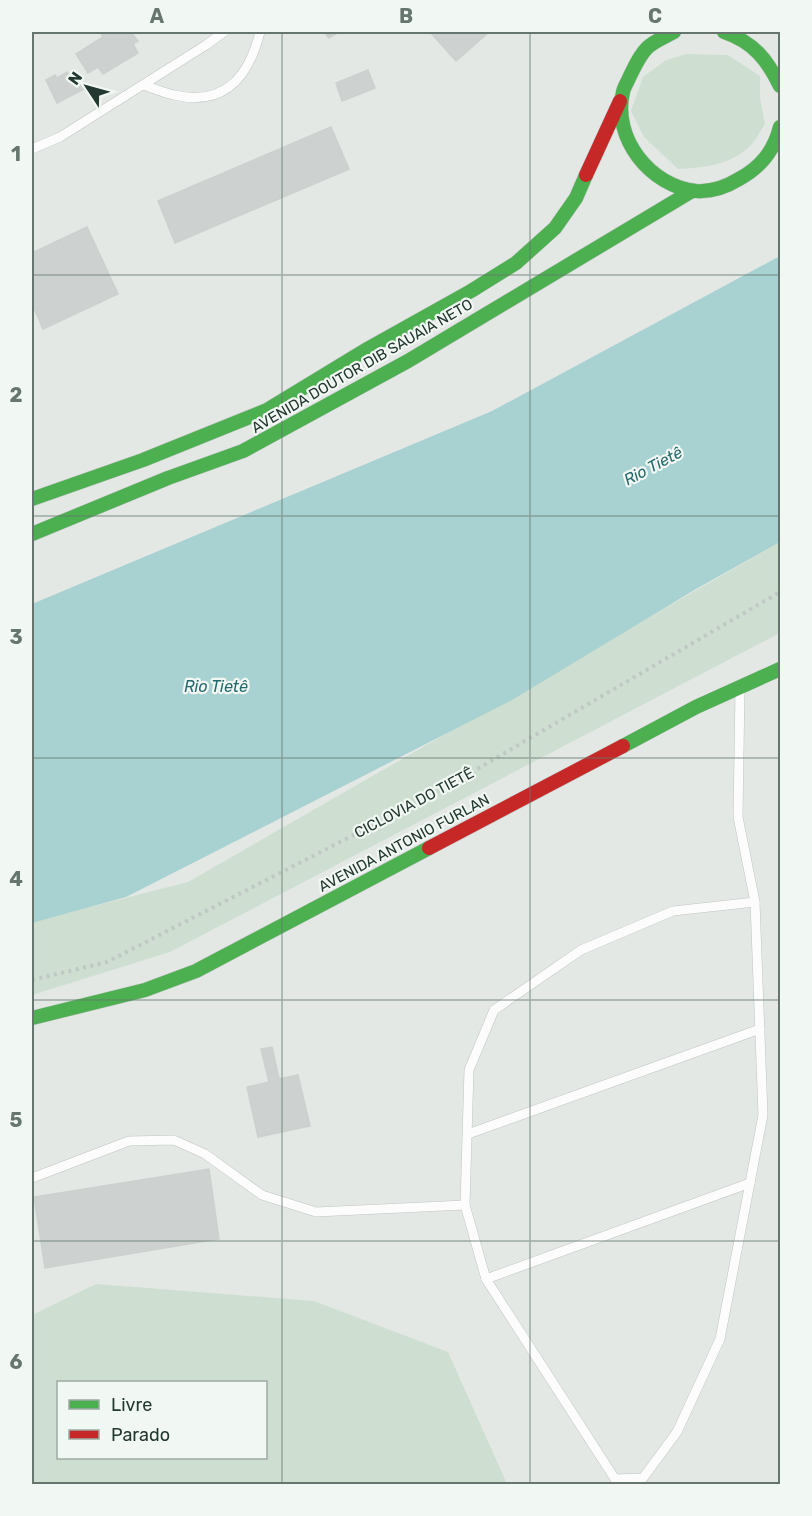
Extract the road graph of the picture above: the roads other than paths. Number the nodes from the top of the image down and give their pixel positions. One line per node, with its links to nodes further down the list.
1 (224, 32): 9 (lane)
2 (260, 32): 9 (lane)
3 (674, 32): 8 (main road)
4 (724, 32): 5 (main road)
5 (743, 37): 7 (main road); 10 (main road)
6 (633, 42): 8 (main road)
7 (771, 50)
8 (627, 76): 11 (main road)
9 (143, 85): 13 (lane)
10 (780, 86)
11 (620, 101): 16 (main road); 17 (main road, AVENIDA DOUTOR DIB SAUAIA NETO)
12 (780, 127): 15 (main road)
13 (32, 149)
14 (780, 155): 15 (main road)
15 (764, 162): 16 (main road)
16 (692, 191): 18 (main road, AVENIDA DOUTOR DIB SAUAIA NETO)
17 (32, 499)
18 (32, 534)
19 (780, 669): 20 (main road, AVENIDA ANTONIO FURLAN)
20 (740, 687): 21 (lane); 22 (main road, AVENIDA ANTONIO FURLAN)
21 (755, 902): 23 (lane); 24 (lane)
22 (32, 1018)
23 (760, 1029): 24 (lane); 26 (lane)
24 (468, 1134): 27 (lane)
25 (32, 1178): 27 (lane)
26 (750, 1183): 28 (lane); 28 (lane)
27 (465, 1205): 28 (lane)
28 (486, 1279)

